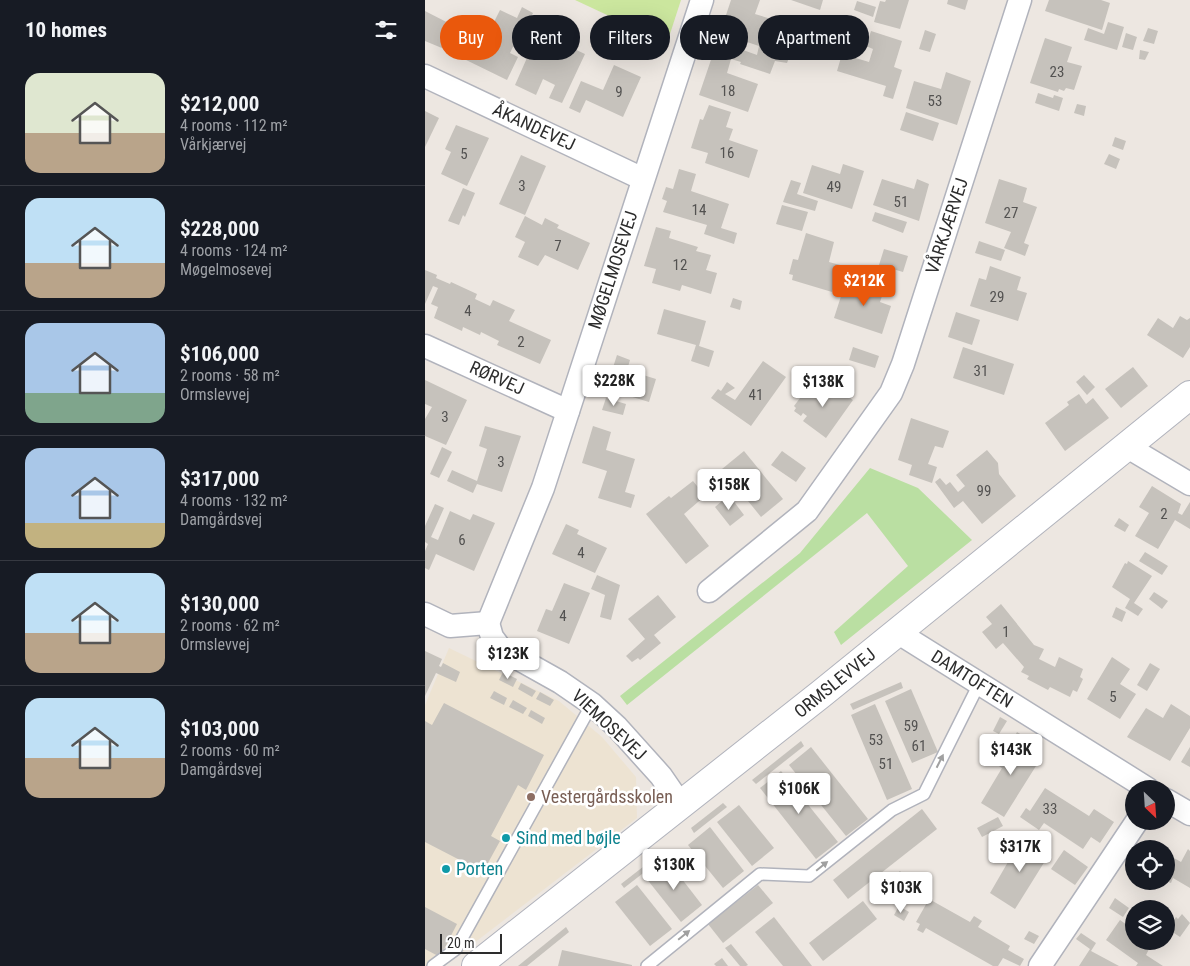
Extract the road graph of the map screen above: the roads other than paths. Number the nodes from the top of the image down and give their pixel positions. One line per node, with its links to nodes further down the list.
1 (702, 0): 4 (street, MØGELMOSEVEJ)
2 (1020, 0): 10 (street, VÅRKJÆRVEJ)
3 (425, 76): 4 (street, ÅKANDEVEJ)
4 (643, 179): 7 (street, MØGELMOSEVEJ)
5 (425, 346): 7 (street, RØRVEJ)
6 (1190, 395): 8 (street, ORMSLEVVEJ)
7 (568, 411): 12 (street, MØGELMOSEVEJ)
8 (1126, 446): 9 (street); 13 (street, ORMSLEVVEJ)
9 (1190, 484)
10 (709, 591)
11 (425, 614): 12 (street)
12 (488, 623): 15 (street, VIEMOSEVEJ)
13 (897, 632): 14 (street, DAMTOFTEN); 17 (street, ORMSLEVVEJ)
14 (979, 684): 16 (street, DAMTOFTEN); 23 (lane, one-way to 14)
15 (592, 704): 17 (street, VIEMOSEVEJ); 21 (lane)
16 (1134, 780)
17 (681, 805): 22 (street, ORMSLEVVEJ)
18 (1175, 805): 19 (street)
19 (1190, 814)
20 (1131, 830): 24 (street)
21 (433, 966)
22 (476, 966)
23 (647, 966)
24 (1040, 966)

